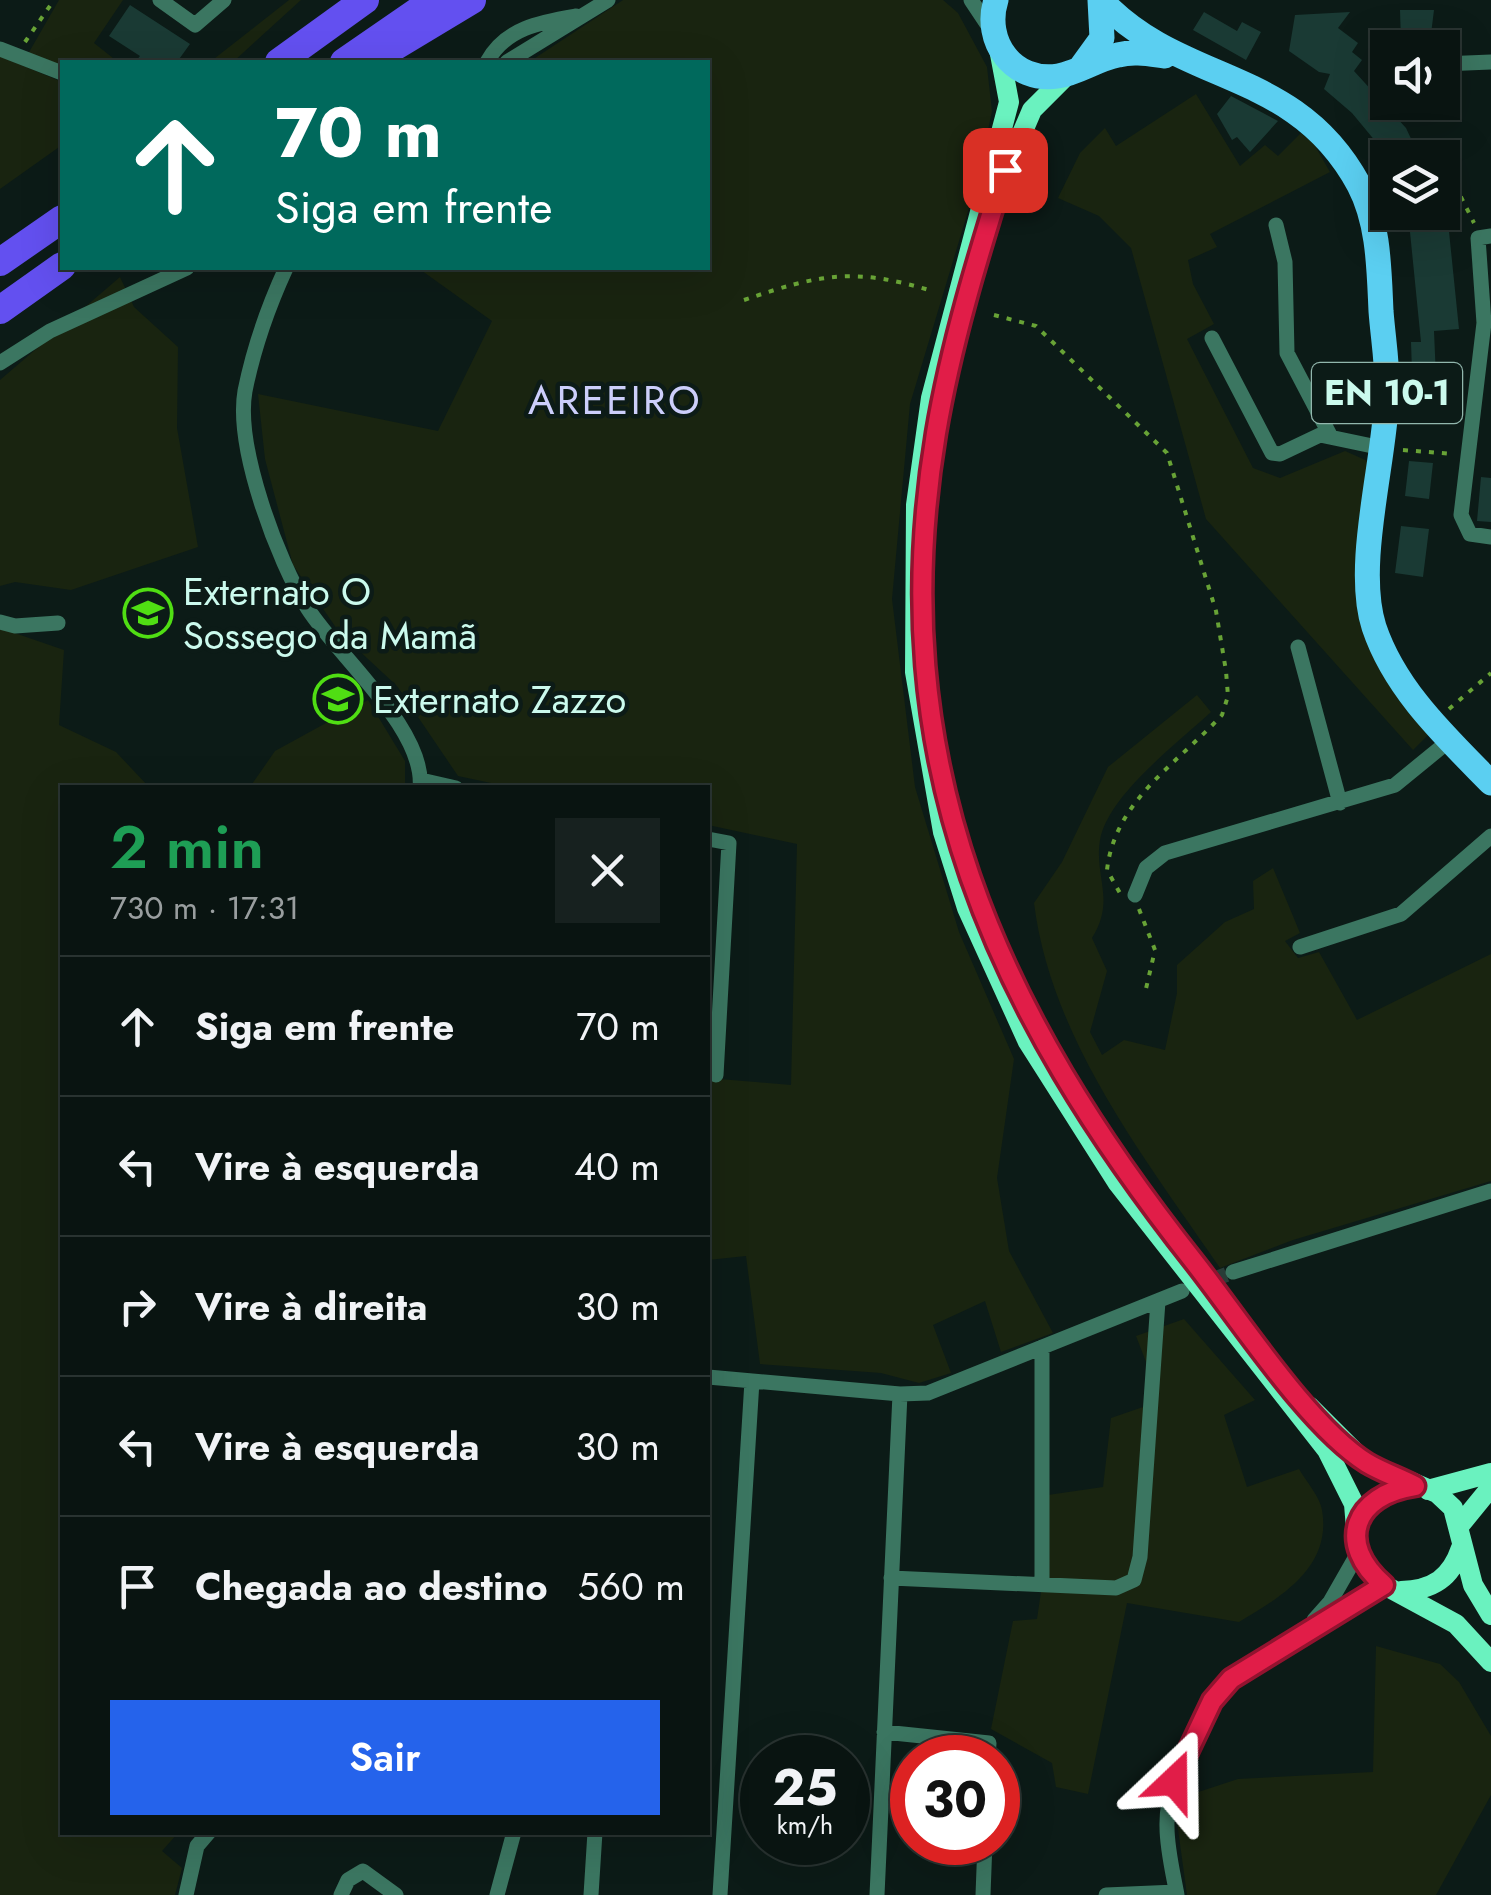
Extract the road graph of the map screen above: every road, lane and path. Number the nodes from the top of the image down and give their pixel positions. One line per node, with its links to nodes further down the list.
1 (54, 0): 15 (path)
2 (160, 0): 3 (street)
3 (224, 0)
4 (365, 0): 17 (highway)
5 (434, 0): 18 (highway)
6 (472, 0): 19 (highway)
7 (608, 0): 11 (street)
8 (971, 0): 12 (street)
9 (996, 0): 12 (main road)
10 (1100, 0): 16 (main road, EN 10-1); 25 (main road, EN 10-1)
11 (585, 15): 13 (street); 20 (street)
12 (995, 39): 25 (main road, EN 10-1); 72 (main road)
13 (542, 41): 21 (street); 22 (street)
14 (0, 49): 15 (street)
15 (18, 56): 26 (street)
16 (1185, 59): 25 (main road, EN 10-1); 42 (main road, EN 10-1)
17 (282, 60)
18 (347, 60)
19 (373, 60)
20 (489, 60)
21 (510, 60)
22 (540, 60)
23 (1491, 62): 24 (street)
24 (1460, 63)
25 (1074, 71): 71 (main road)
26 (60, 72)
27 (1460, 193): 30 (path)
28 (60, 219): 31 (highway)
29 (1276, 225): 43 (street)
30 (1484, 237): 41 (street)
31 (0, 262)
32 (60, 267): 37 (highway)
33 (184, 270): 40 (street)
34 (285, 270): 53 (street)
35 (932, 292): 36 (path)
36 (744, 300)
37 (0, 310)
38 (994, 315): 57 (path)
39 (1212, 338): 43 (street)
40 (0, 363)
41 (1477, 381): 42 (path); 45 (street)
42 (1386, 385): 44 (main road, EN 10-1)
43 (1330, 437): 44 (street)
44 (1382, 448): 45 (path); 51 (main road, EN 10-1)
45 (1468, 456): 46 (street)
46 (1491, 536)
47 (0, 622): 48 (street)
48 (58, 623)
49 (1298, 647): 54 (street)
50 (1491, 673): 51 (path)
51 (1442, 731): 52 (main road, EN 10-1); 54 (street)
52 (1491, 783)
53 (421, 784)
54 (1340, 802): 57 (street)
55 (1491, 836): 58 (street)
56 (710, 839): 60 (street)
57 (1135, 895): 59 (path)
58 (1300, 947)
59 (1145, 993)
60 (716, 1075)
61 (1491, 1191): 62 (street)
62 (1233, 1272)
63 (1182, 1290): 64 (street)
64 (1158, 1300): 65 (street); 77 (street)
65 (1042, 1347): 68 (street); 77 (street)
66 (710, 1377): 67 (street)
67 (752, 1381): 68 (street); 94 (street)
68 (900, 1394): 76 (street)
69 (1491, 1473): 71 (main road)
70 (1491, 1487): 73 (main road)
71 (1422, 1488): 72 (main road); 73 (main road)
72 (1359, 1521): 75 (main road)
73 (1460, 1524): 74 (main road)
74 (1462, 1548): 78 (main road); 79 (main road)
75 (1358, 1553): 78 (main road); 80 (street)
76 (892, 1578): 77 (street); 82 (street)
77 (1042, 1584)
78 (1393, 1588): 80 (street); 81 (main road)
79 (1491, 1615)
80 (1286, 1642): 88 (street)
81 (1491, 1662)
82 (884, 1732): 83 (street); 95 (street)
83 (902, 1735)
84 (206, 1835): 89 (street)
85 (513, 1835): 92 (street)
86 (595, 1835): 93 (street)
87 (985, 1865): 96 (street)
88 (1176, 1894): 97 (street)
89 (186, 1895)
90 (341, 1895): 91 (street)
91 (396, 1895)
92 (497, 1895)
93 (592, 1895)
94 (720, 1895)
95 (877, 1895)
96 (984, 1895)
97 (1106, 1895)

